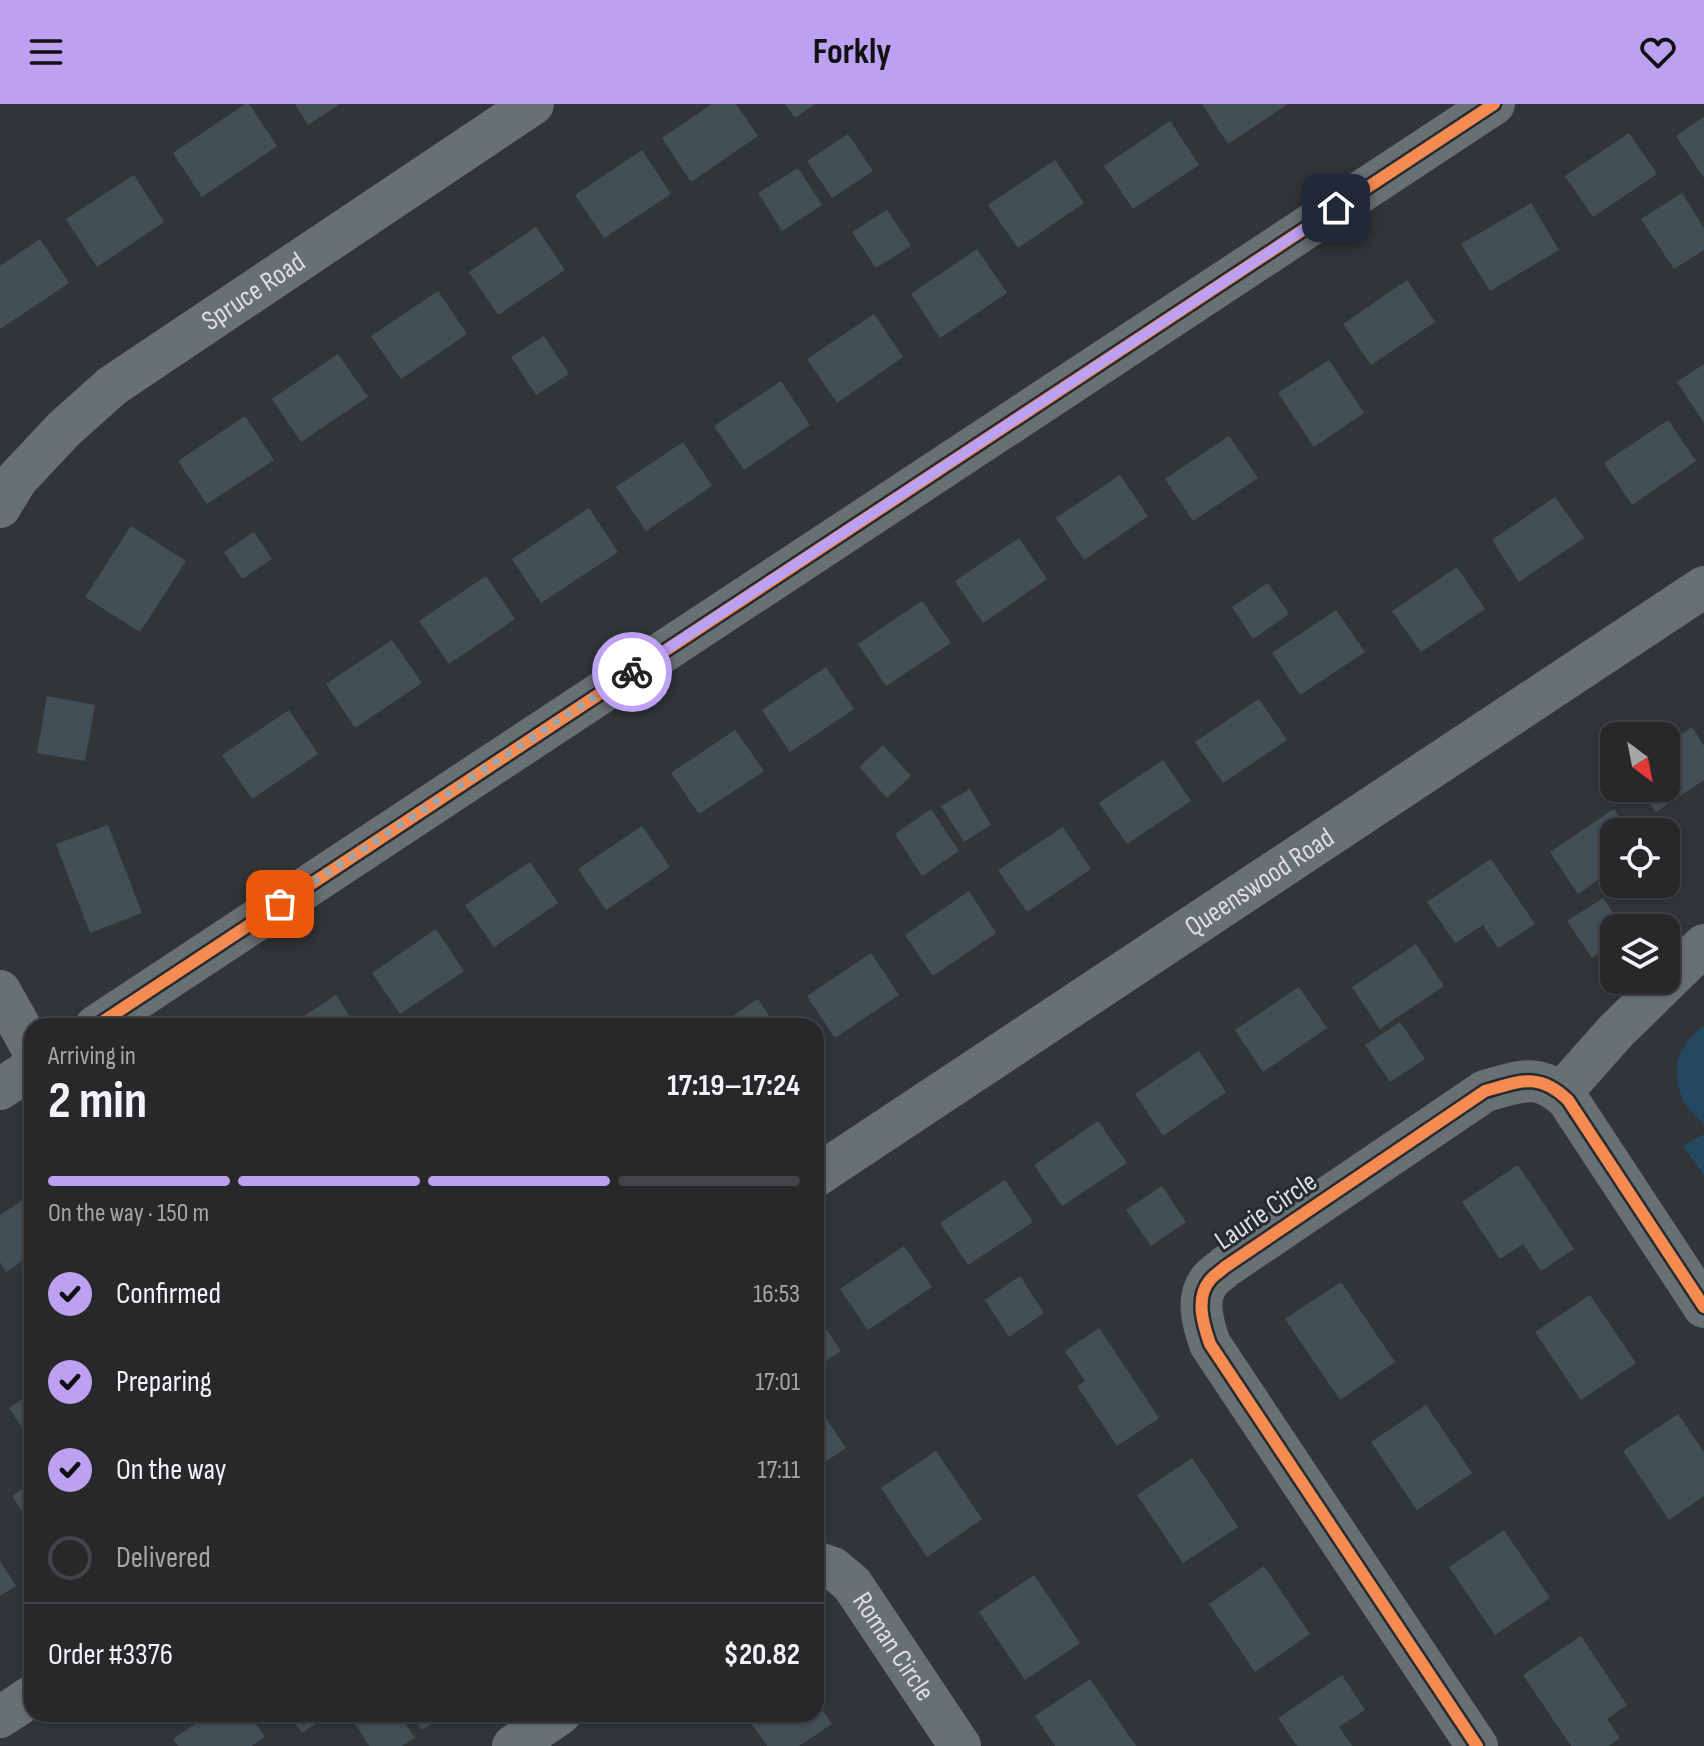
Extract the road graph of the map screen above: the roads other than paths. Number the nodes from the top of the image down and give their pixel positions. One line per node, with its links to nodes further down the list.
1 (533, 104): 3 (street, Spruce Road)
2 (1494, 104): 7 (street)
3 (0, 507)
4 (1704, 587): 12 (street, Queenswood Road)
5 (1704, 945): 11 (street)
6 (0, 991): 8 (street)
7 (108, 1018)
8 (24, 1034)
9 (24, 1073): 10 (street)
10 (0, 1089)
11 (1561, 1093): 13 (street); 20 (street, Laurie Circle)
12 (824, 1171)
13 (1704, 1307)
14 (824, 1565): 19 (street, Roman Circle)
15 (24, 1701): 16 (street)
16 (0, 1717)
17 (548, 1722): 18 (street)
18 (513, 1746)
19 (960, 1746)
20 (1477, 1746)

